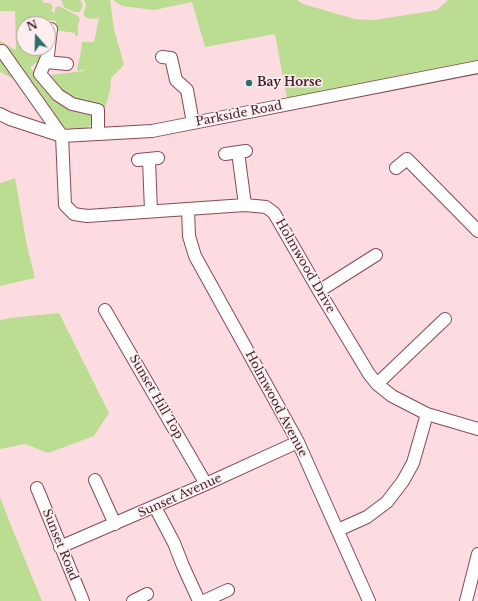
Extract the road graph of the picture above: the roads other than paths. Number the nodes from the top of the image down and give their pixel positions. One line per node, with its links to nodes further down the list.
1 (2, 51): 10 (street)
2 (48, 56): 4 (street)
3 (162, 57): 8 (street)
4 (46, 62): 5 (street); 9 (street)
5 (67, 64)
6 (478, 67): 8 (street, Parkside Road)
7 (0, 114): 10 (street, Parkside Road)
8 (193, 123): 9 (street, Parkside Road)
9 (98, 134): 10 (street, Parkside Road)
10 (62, 136): 16 (street, Holmwood Drive)
11 (225, 154): 14 (street)
12 (149, 160): 16 (street)
13 (396, 168): 17 (street)
14 (245, 205): 15 (street, Holmwood Drive); 19 (street, Holmwood Drive)
15 (188, 209): 16 (street, Holmwood Drive); 25 (street, Holmwood Avenue)
16 (151, 211)
17 (478, 231)
18 (376, 255): 19 (street)
19 (319, 291): 22 (street, Holmwood Drive)
20 (105, 310): 27 (street, Sunset Hill Top)
21 (444, 319): 22 (street)
22 (377, 384): 23 (street, Holmwood Drive)
23 (428, 414): 24 (street, Holmwood Drive); 31 (street)
24 (478, 429)
25 (298, 442): 27 (street, Sunset Avenue); 31 (street, Holmwood Avenue)
26 (96, 480): 30 (street)
27 (206, 484): 29 (street, Sunset Avenue)
28 (38, 488): 32 (street, Sunset Road)
29 (155, 507): 30 (street, Sunset Avenue); 38 (street)
30 (115, 524): 32 (street, Sunset Avenue)
31 (338, 530): 40 (street, Holmwood Avenue)
32 (60, 547): 36 (street, Sunset Road)
33 (478, 554): 41 (street)
34 (228, 590): 39 (street)
35 (147, 594): 37 (street)
36 (83, 601)
37 (133, 601)
38 (200, 601)
39 (204, 601)
40 (369, 601)
41 (466, 601)

